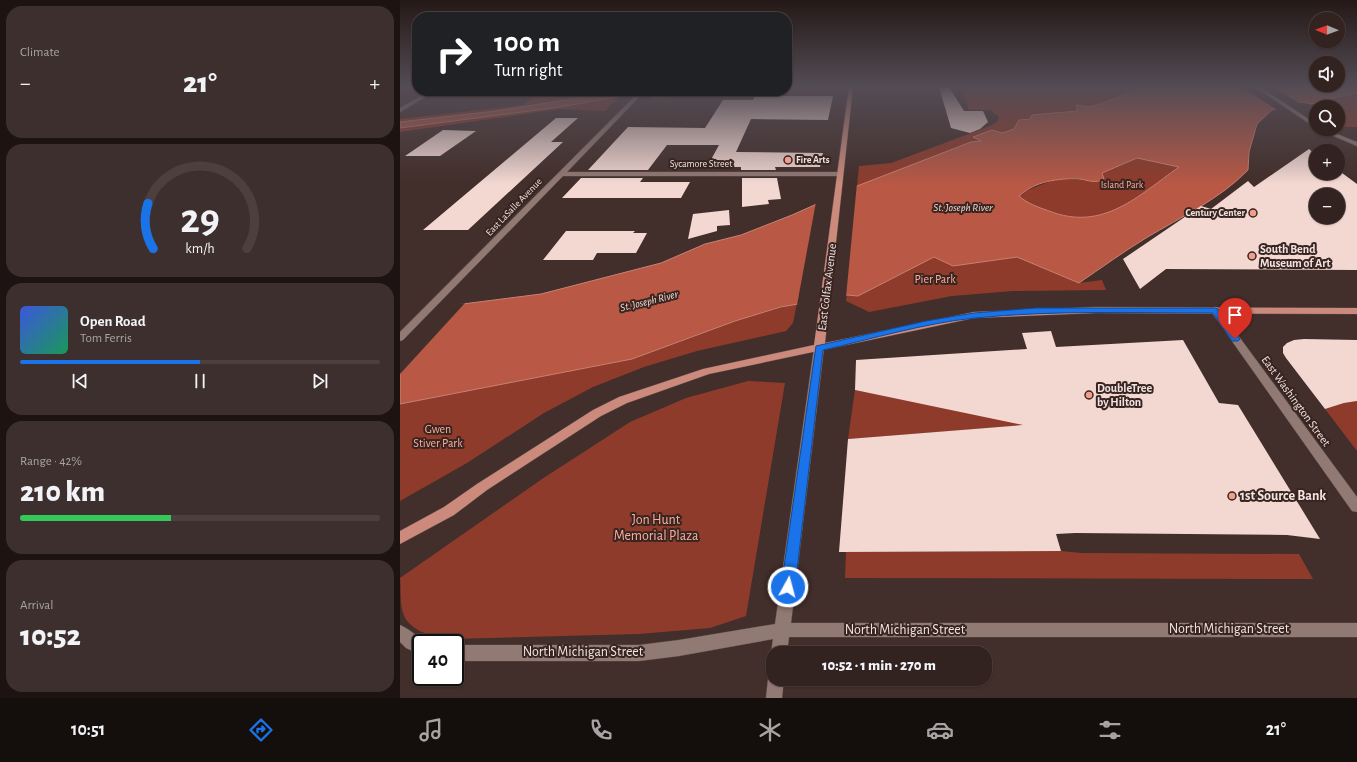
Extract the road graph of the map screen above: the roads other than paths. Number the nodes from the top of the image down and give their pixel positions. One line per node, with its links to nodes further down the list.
1 (615, 120): 7 (street, East LaSalle Avenue)
2 (847, 120): 8 (main road, East Colfax Avenue)
3 (1345, 134): 5 (street)
4 (1337, 136): 6 (street)
5 (1357, 139)
6 (1357, 144)
7 (561, 174): 8 (street, Sycamore Street); 11 (street, East LaSalle Avenue)
8 (840, 178): 12 (main road, East Colfax Avenue)
9 (1215, 310): 10 (main road); 12 (main road); 13 (street, East Washington Street)
10 (1357, 311)
11 (400, 338)
12 (819, 348): 14 (main road); 15 (street, East Colfax Avenue)
13 (1357, 507)
14 (400, 538)
15 (782, 630): 16 (street, North Michigan Street); 19 (street, East Colfax Avenue); 20 (street, North Michigan Street)
16 (1357, 630)
17 (400, 632): 18 (street)
18 (412, 643)
19 (781, 646)
20 (464, 652)
21 (775, 686): 22 (street)
22 (774, 698)

